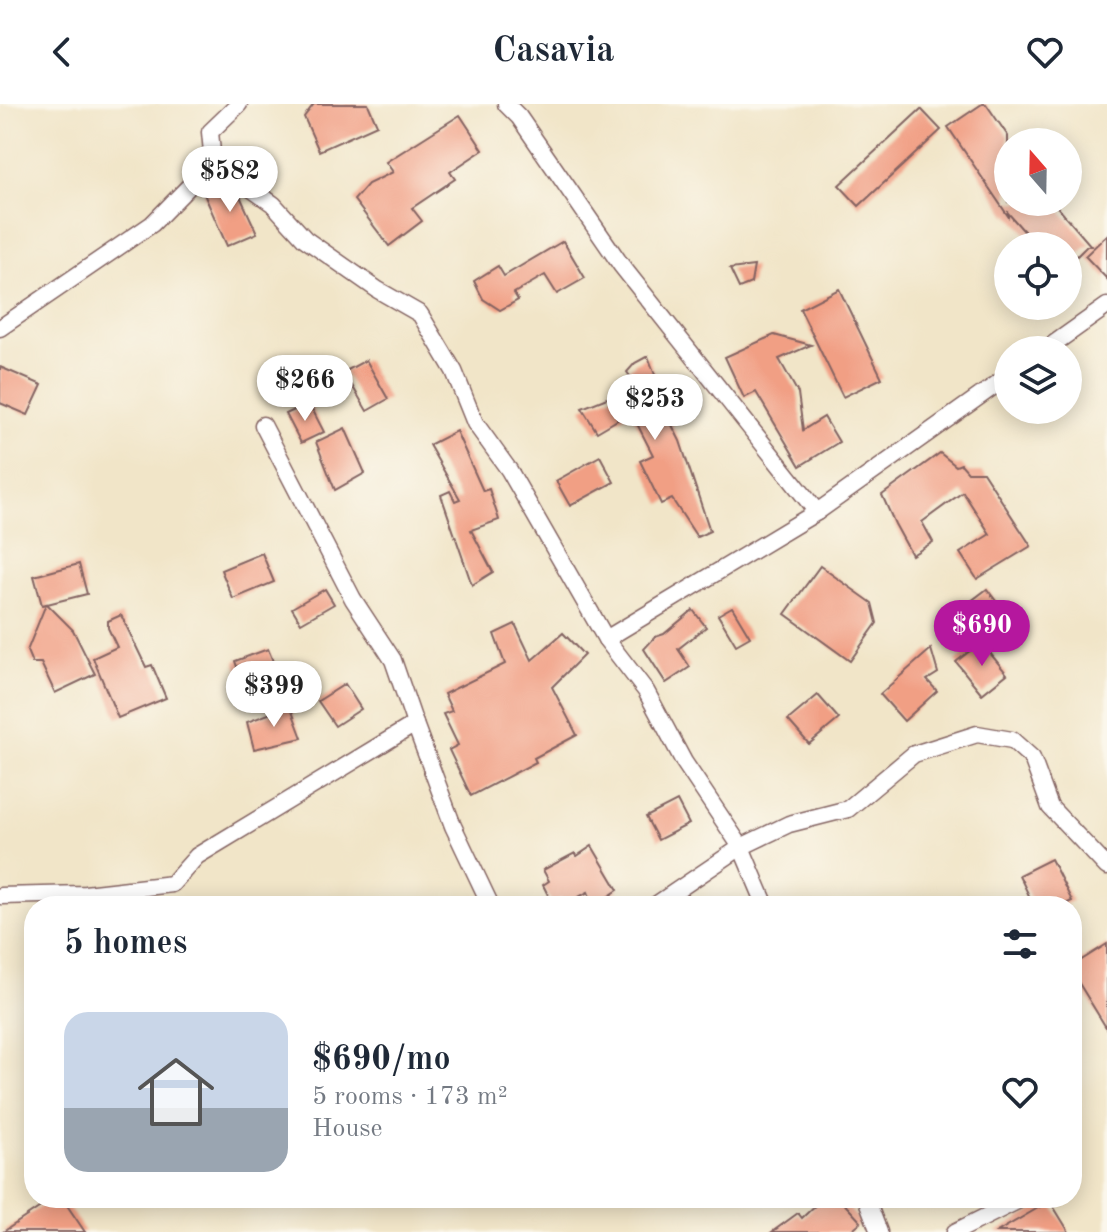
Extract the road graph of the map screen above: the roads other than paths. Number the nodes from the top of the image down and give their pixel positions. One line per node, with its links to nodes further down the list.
1 (239, 104): 3 (street)
2 (506, 104): 9 (street)
3 (213, 162): 5 (street); 10 (street)
4 (1107, 306): 6 (street)
5 (0, 328)
6 (1065, 336)
7 (994, 386): 9 (street)
8 (263, 425): 11 (street)
9 (817, 512): 10 (street)
10 (606, 639): 12 (street)
11 (415, 724): 14 (street); 15 (street)
12 (741, 847): 13 (street); 16 (street); 17 (street)
13 (1107, 867)
14 (0, 896)
15 (486, 896)
16 (669, 896)
17 (762, 896)
18 (870, 1208): 20 (street)
19 (1003, 1208): 21 (street)
20 (879, 1232)
21 (955, 1232)

